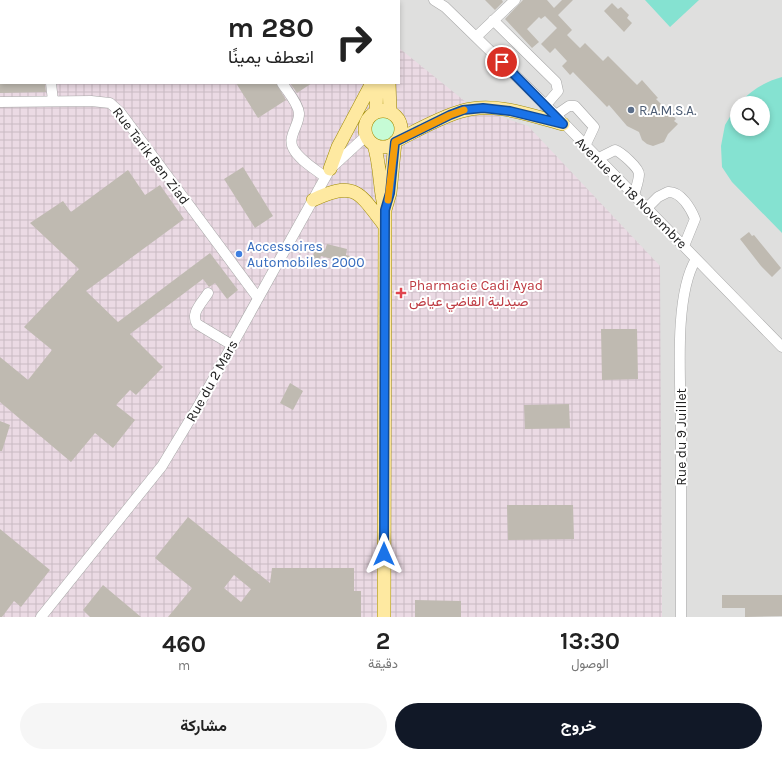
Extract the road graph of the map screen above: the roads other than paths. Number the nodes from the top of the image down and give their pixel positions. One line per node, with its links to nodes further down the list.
1 (434, 0): 3 (street, Avenue du 18 Novembre)
2 (515, 0): 4 (street)
3 (443, 3): 5 (street, Avenue du 18 Novembre)
4 (493, 20): 5 (street); 13 (street)
5 (476, 37): 13 (street, Avenue du 18 Novembre)
6 (51, 84): 11 (street)
7 (283, 84): 21 (street)
8 (371, 84): 21 (main road)
9 (377, 84): 14 (main road)
10 (389, 84): 15 (main road)
11 (53, 101): 12 (street, Rue Tarik Ben Ziad); 30 (street, Rue Tarik Ben Ziad)
12 (0, 102)
13 (545, 106): 16 (street, Avenue du 18 Novembre)
14 (376, 111): 15 (main road); 17 (main road)
15 (390, 112): 18 (main road)
16 (559, 120): 18 (main road); 19 (street, Avenue du 18 Novembre); 19 (street)
17 (370, 140): 18 (main road); 21 (street, Rue du 2 Mars); 25 (main road)
18 (396, 141): 25 (main road)
19 (585, 146): 20 (street, Avenue du 18 Novembre)
20 (597, 159): 22 (street, Avenue du 18 Novembre); 22 (street)
21 (327, 173): 23 (street, Rue du 2 Mars)
22 (634, 196): 24 (street, Avenue du 18 Novembre)
23 (313, 200): 26 (main road); 30 (street, Rue du 2 Mars)
24 (647, 208): 27 (street, Avenue du 18 Novembre); 27 (street)
25 (385, 210): 26 (main road)
26 (385, 226): 34 (main road)
27 (684, 246): 28 (street, Avenue du 18 Novembre)
28 (696, 259): 32 (street, Avenue du 18 Novembre); 35 (street, Rue du 9 Juillet)
29 (208, 293): 31 (street)
30 (258, 298): 31 (street, Rue du 2 Mars)
31 (232, 345): 33 (street, Rue du 2 Mars)
32 (782, 347)
33 (41, 617)
34 (384, 617)
35 (682, 617)

